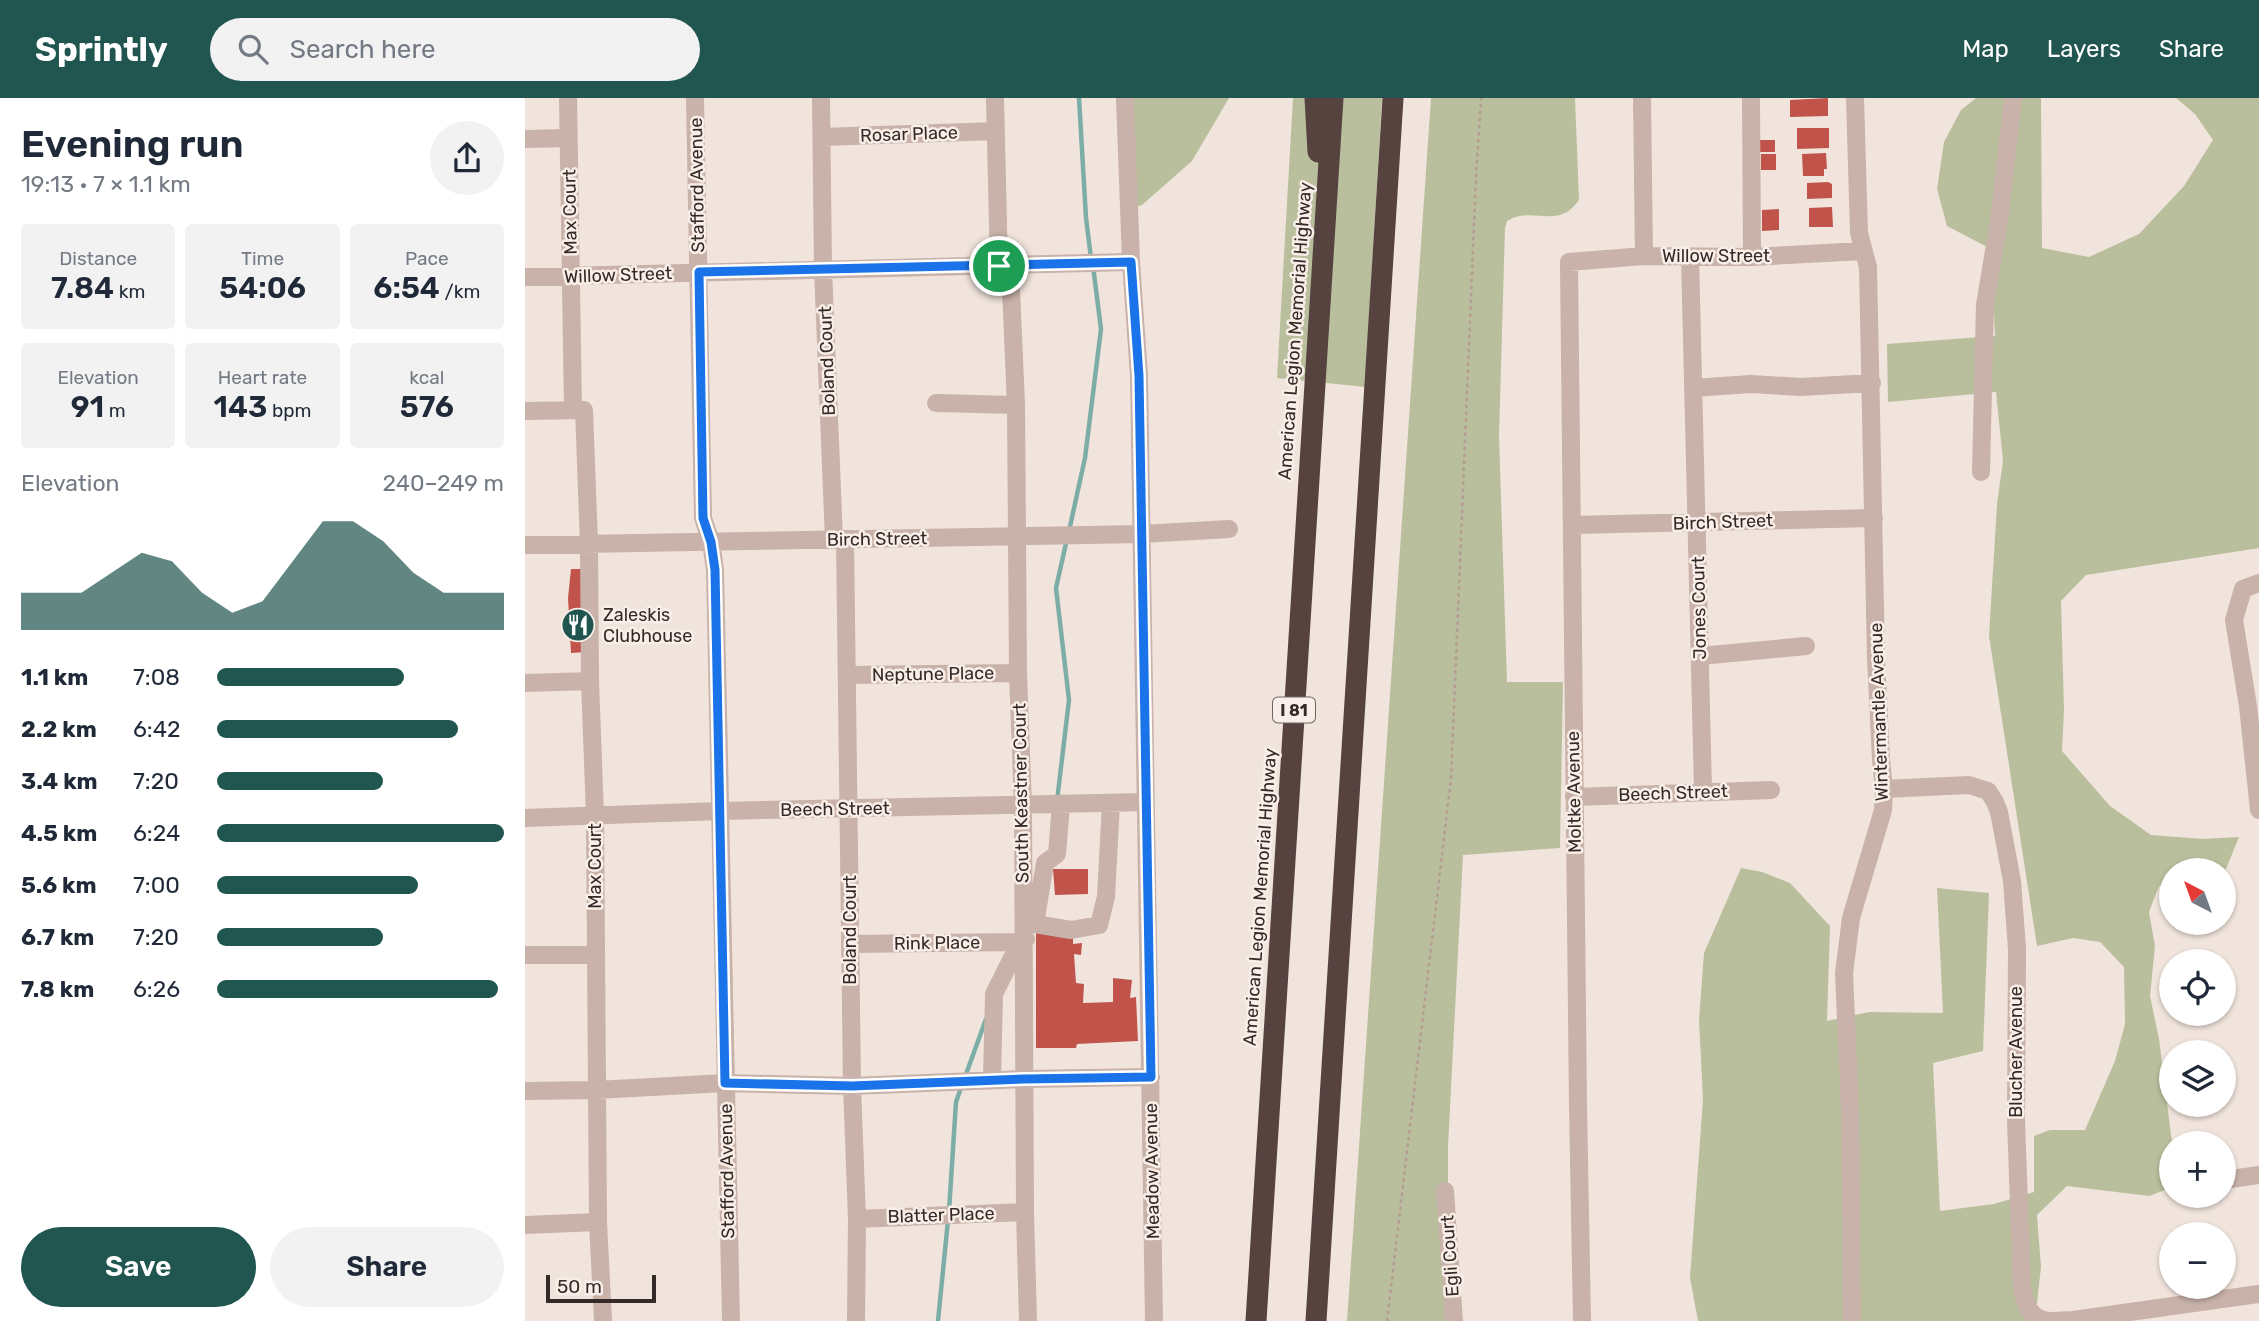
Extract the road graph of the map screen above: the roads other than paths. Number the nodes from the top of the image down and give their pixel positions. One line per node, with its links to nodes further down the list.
1 (568, 98): 15 (street, Max Court)
2 (695, 98): 26 (street, Stafford Avenue)
3 (821, 98): 14 (street, Boland Court)
4 (995, 98): 13 (street, South Keastner Court)
5 (1125, 98): 22 (street, Meadow Avenue)
6 (1315, 98): 18 (highway)
7 (1333, 98): 18 (highway, American Legion Memorial Highway / I 81)
8 (1393, 98): 92 (highway)
9 (1642, 98): 19 (street)
10 (1751, 98): 21 (street)
11 (1856, 98): 17 (street, Wintermantle Avenue)
12 (2013, 98): 35 (street)
13 (996, 131): 14 (street, Rosar Place); 24 (street, South Keastner Court)
14 (822, 137): 25 (street, Boland Court)
15 (568, 138): 16 (street); 27 (street, Max Court)
16 (525, 139)
17 (1863, 251): 21 (street, Willow Street); 29 (street, Wintermantle Avenue)
18 (1323, 256): 91 (highway, American Legion Memorial Highway / I 81)
19 (1644, 256): 20 (street, Willow Street); 23 (street, Willow Street)
20 (1691, 257): 21 (street, Willow Street); 30 (street, Jones Court)
21 (1752, 257)
22 (1131, 262): 24 (street, Willow Street); 40 (street, Meadow Avenue)
23 (1569, 262): 38 (street, Moltke Avenue)
24 (1004, 266): 25 (street, Willow Street); 32 (street, South Keastner Court)
25 (823, 270): 26 (street, Willow Street); 42 (street, Boland Court)
26 (699, 272): 27 (street, Willow Street); 43 (street, Stafford Avenue)
27 (571, 276): 28 (street, Willow Street); 33 (street, Max Court)
28 (525, 277)
29 (1872, 383): 30 (street); 36 (street, Wintermantle Avenue)
30 (1693, 388): 37 (street, Jones Court)
31 (936, 402): 32 (street)
32 (1016, 405): 41 (street, South Keastner Court)
33 (579, 410): 34 (street); 44 (street, Max Court)
34 (525, 411)
35 (1981, 472)
36 (1874, 518): 37 (street, Birch Street); 53 (street, Wintermantle Avenue)
37 (1697, 523): 38 (street, Birch Street); 48 (street, Jones Court)
38 (1572, 525): 56 (street, Moltke Avenue)
39 (1229, 529): 40 (street, Birch Street)
40 (1142, 534): 41 (street, Birch Street); 57 (street, Meadow Avenue)
41 (1018, 536): 42 (street, Birch Street); 49 (street, South Keastner Court)
42 (839, 539): 43 (street, Birch Street); 50 (street, Boland Court)
43 (711, 542): 44 (street, Birch Street); 63 (street, Stafford Avenue)
44 (589, 544): 45 (street, Birch Street); 51 (street, Max Court)
45 (525, 545)
46 (2259, 583): 62 (street)
47 (1806, 646): 48 (street)
48 (1700, 656): 55 (street, Jones Court)
49 (1018, 673): 50 (street, Neptune Place); 60 (street, South Keastner Court)
50 (847, 675): 61 (street, Boland Court)
51 (590, 681): 52 (street); 64 (street, Max Court)
52 (525, 683)
53 (1884, 789): 95 (street, Wintermantle Avenue); 96 (street, Blucher Avenue)
54 (1771, 790): 55 (street, Beech Street)
55 (1703, 791): 56 (street, Beech Street)
56 (1574, 797): 94 (street, Moltke Avenue)
57 (1146, 802): 58 (street, Beech Street); 71 (street, Meadow Avenue)
58 (1111, 803): 59 (street, Beech Street); 66 (street)
59 (1061, 805): 60 (street, Beech Street); 66 (street)
60 (1023, 806): 61 (street, Beech Street); 67 (street, South Keastner Court)
61 (850, 810): 63 (street, Beech Street); 68 (street, Boland Court)
62 (2259, 810)
63 (720, 811): 64 (street, Beech Street); 74 (street, Stafford Avenue)
64 (595, 815): 65 (street, Beech Street); 70 (street, Max Court)
65 (525, 818)
66 (1035, 924): 67 (street)
67 (1024, 942): 68 (street, Rink Place); 72 (street, South Keastner Court); 73 (street)
68 (850, 944): 75 (street, Boland Court)
69 (525, 955): 70 (street)
70 (595, 955): 76 (street, Max Court)
71 (1151, 1077): 72 (street); 90 (street, Meadow Avenue)
72 (1025, 1079): 73 (street); 81 (street, South Keastner Court)
73 (992, 1080): 75 (street)
74 (725, 1083): 75 (street); 76 (street); 87 (street, Stafford Avenue)
75 (852, 1086): 82 (street, Boland Court)
76 (596, 1090): 77 (street); 83 (street, Max Court)
77 (525, 1091)
78 (2259, 1175): 79 (street)
79 (2236, 1178)
80 (1445, 1191): 93 (street, Egli Court)
81 (1025, 1212): 82 (street, Blatter Place); 89 (street, South Keastner Court)
82 (857, 1219): 88 (street, Boland Court)
83 (598, 1222): 84 (street); 86 (street, Max Court)
84 (525, 1225)
85 (2259, 1294): 96 (street)
86 (603, 1321)
87 (730, 1321)
88 (856, 1321)
89 (1028, 1321)
90 (1153, 1321)
91 (1256, 1321)
92 (1316, 1321)
93 (1454, 1321)
94 (1582, 1321)
95 (1852, 1321)
96 (2052, 1321)

